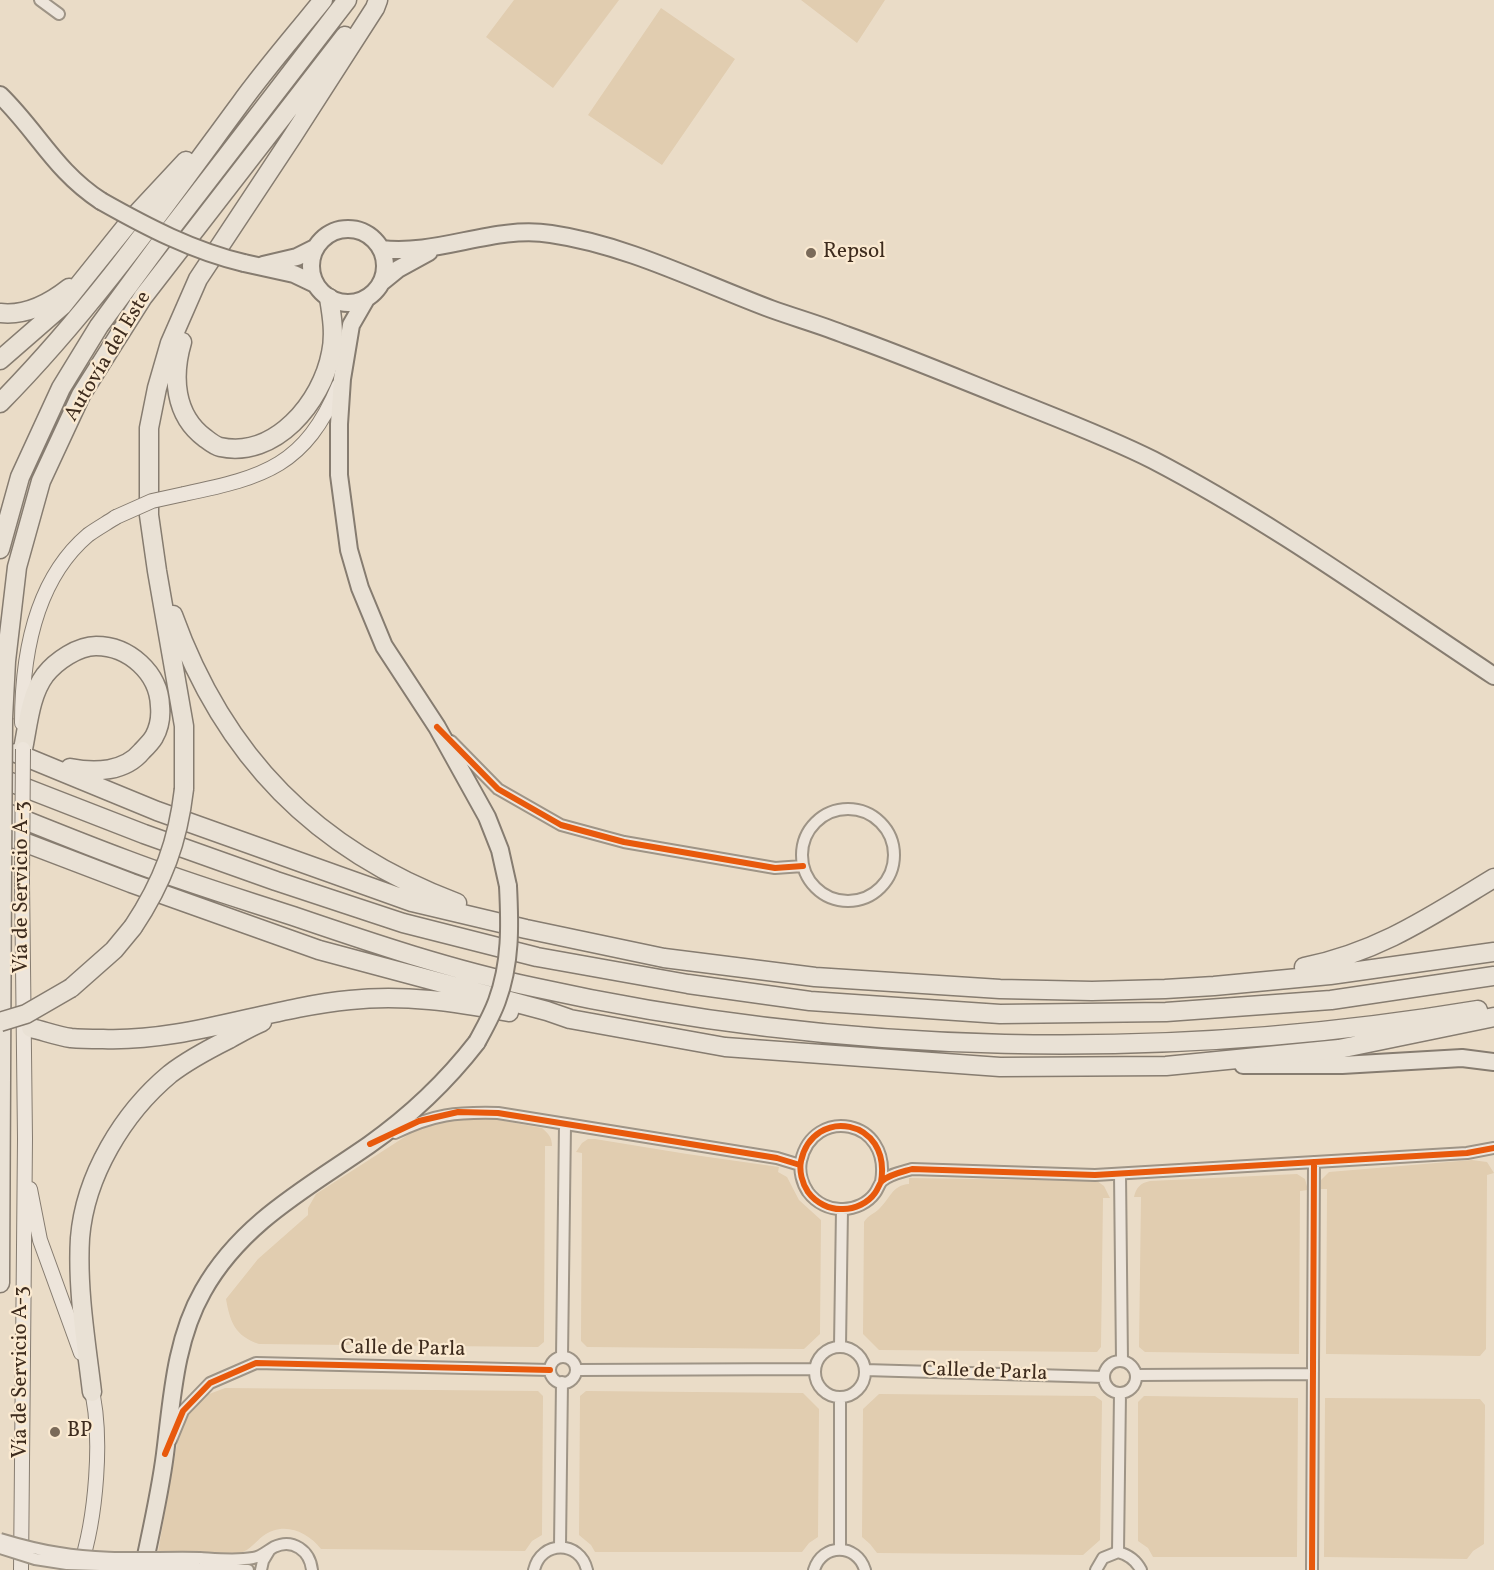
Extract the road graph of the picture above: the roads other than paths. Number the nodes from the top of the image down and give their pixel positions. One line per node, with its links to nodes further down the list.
1 (40, 0): 6 (street)
2 (323, 0): 8 (highway)
3 (347, 0): 23 (highway, Autovía del Este)
4 (372, 0): 60 (highway, Autovía del Este, bridge)
5 (378, 0): 9 (highway)
6 (59, 14)
7 (0, 95): 13 (main road, bridge)
8 (241, 103): 14 (highway); 22 (highway)
9 (250, 200): 17 (highway); 24 (highway)
10 (441, 246): 12 (main road); 15 (main road); 25 (main road)
11 (315, 248): 12 (main road); 13 (main road); 16 (main road)
12 (381, 249): 15 (main road)
13 (251, 264): 16 (main road)
14 (89, 272): 19 (highway); 20 (highway)
15 (382, 282): 18 (main road)
16 (315, 284): 17 (main road)
17 (328, 298): 18 (main road)
18 (366, 299): 21 (main road)
19 (0, 313)
20 (0, 360)
21 (342, 379): 26 (main road); 27 (main road, Vía de Servicio A-3, bridge)
22 (0, 403)
23 (0, 549)
24 (157, 571): 36 (highway); 47 (highway, bridge)
25 (1494, 676)
26 (437, 727): 33 (street); 53 (main road, bridge)
27 (13, 750): 27 (highway); 35 (highway); 52 (main road, Vía de Servicio A-3, bridge)
28 (0, 778): 31 (highway)
29 (0, 810): 32 (highway)
30 (0, 834): 37 (highway)
31 (144, 834): 35 (highway); 40 (highway)
32 (129, 861): 37 (highway); 43 (highway)
33 (803, 866): 33 (street)
34 (1494, 878): 42 (highway)
35 (412, 902): 36 (highway)
36 (526, 930): 42 (highway)
37 (319, 950): 46 (highway)
38 (1494, 952): 41 (highway)
39 (1494, 976): 40 (highway)
40 (1456, 982): 41 (highway)
41 (1214, 986): 42 (highway)
42 (1092, 991)
43 (1494, 1008)
44 (297, 1010): 46 (highway); 48 (highway); 72 (highway)
45 (1494, 1017): 50 (highway)
46 (570, 1019): 50 (highway)
47 (0, 1022)
48 (31, 1028)
49 (1494, 1062): 50 (main road)
50 (1166, 1066)
51 (565, 1125): 53 (street); 56 (street); 62 (street)
52 (24, 1139): 72 (main road); 83 (main road, Vía de Servicio A-3)
53 (370, 1144): 75 (main road)
54 (1494, 1148): 55 (street)
55 (1314, 1162): 57 (street); 68 (street)
56 (800, 1165): 58 (street); 59 (street)
57 (1120, 1174): 58 (street); 63 (street)
58 (881, 1182): 59 (street)
59 (842, 1209): 61 (street)
60 (0, 1283)
61 (840, 1346): 64 (street); 67 (street)
62 (562, 1357): 65 (street); 66 (street)
63 (1122, 1361): 69 (street); 70 (street)
64 (814, 1369): 66 (street); 74 (street)
65 (550, 1370): 71 (street); 75 (street, Calle de Parla)
66 (576, 1370): 71 (street)
67 (865, 1370): 70 (street, Calle de Parla); 74 (street)
68 (1313, 1374): 69 (street); 95 (street)
69 (1136, 1376): 73 (street)
70 (1104, 1377): 73 (street)
71 (562, 1382): 77 (street)
72 (92, 1392): 84 (main road)
73 (1120, 1393): 81 (street)
74 (840, 1398): 80 (street)
75 (165, 1454): 85 (main road)
76 (0, 1539): 82 (street, bridge)
77 (560, 1546): 89 (street); 90 (street)
78 (274, 1547): 82 (street); 87 (street); 88 (street)
79 (0, 1548): 82 (street, bridge)
80 (840, 1549): 91 (street); 92 (street)
81 (1118, 1552): 93 (street); 94 (street)
82 (200, 1563): 86 (street)
83 (21, 1570)
84 (79, 1570)
85 (143, 1570)
86 (248, 1570)
87 (261, 1570)
88 (312, 1570)
89 (534, 1570)
90 (587, 1570)
91 (814, 1570)
92 (865, 1570)
93 (1096, 1570)
94 (1141, 1570)
95 (1312, 1570)

